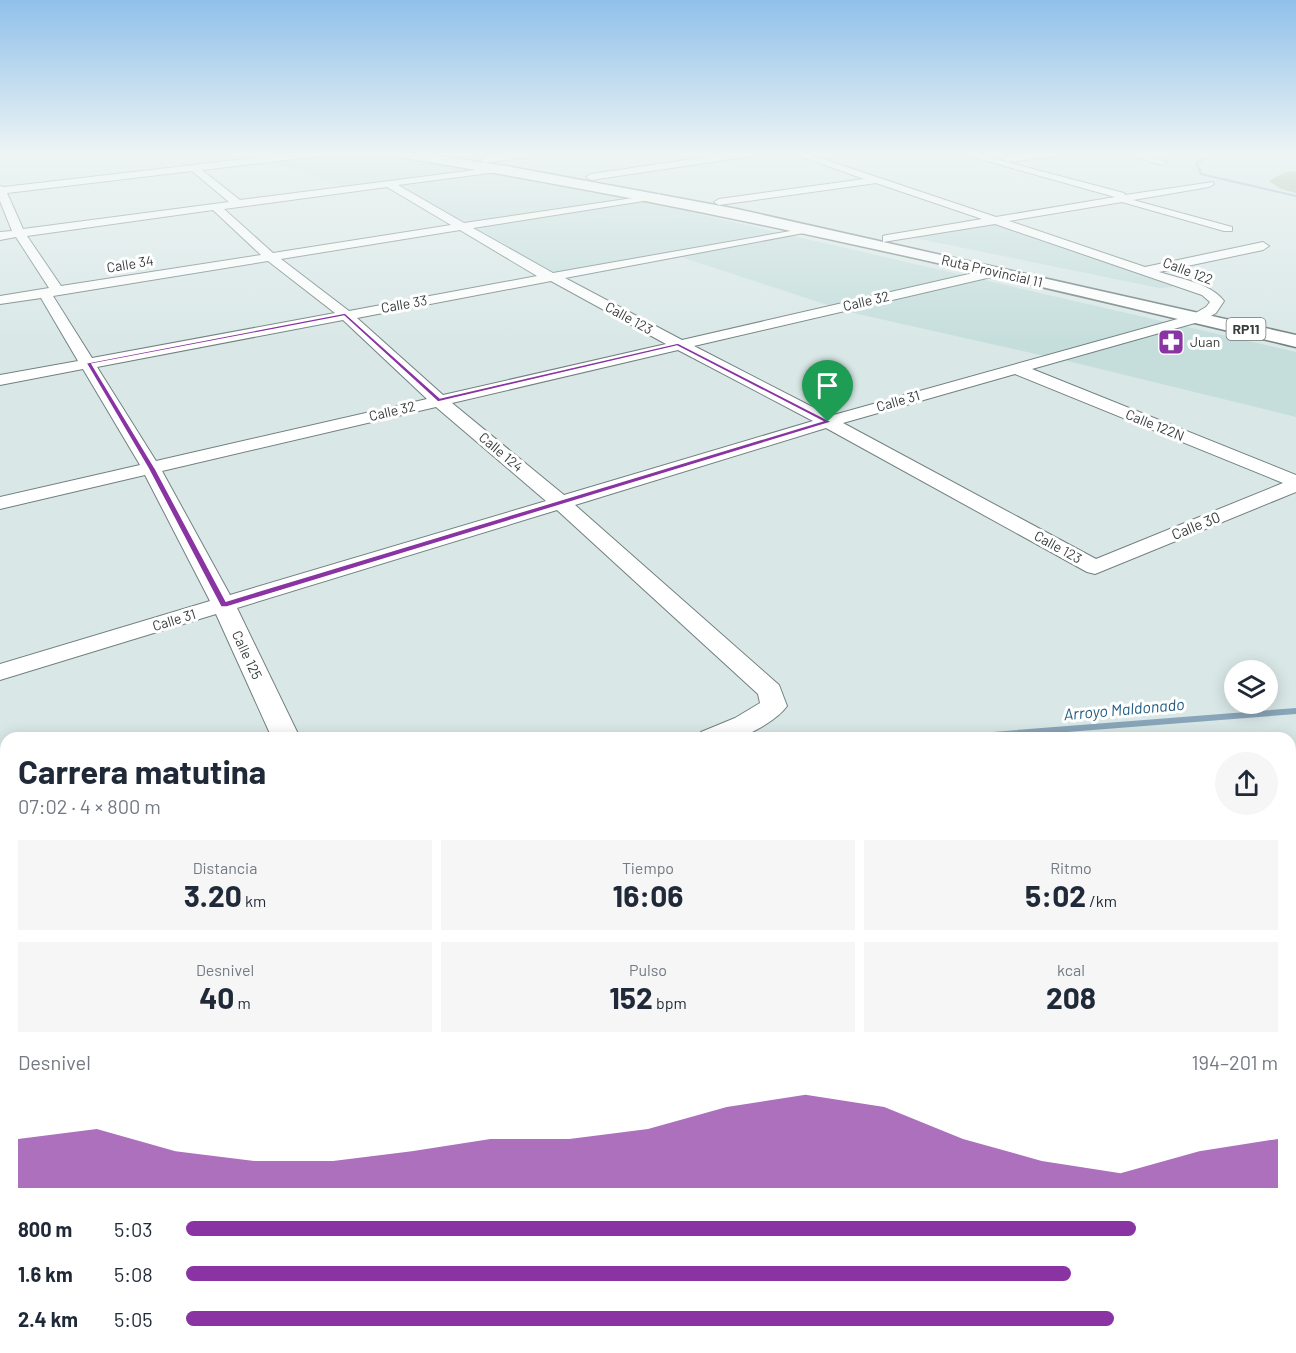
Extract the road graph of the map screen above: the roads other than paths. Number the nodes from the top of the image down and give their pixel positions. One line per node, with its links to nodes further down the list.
1 (12, 216): 15 (street, Calle 125)
2 (153, 216): 15 (street)
3 (226, 216): 19 (street, Calle 124)
4 (446, 216): 12 (street, Calle 123)
5 (521, 216): 12 (street, Calle 34)
6 (749, 216): 13 (main road, Ruta Provincial 11 / RP11)
7 (783, 216): 17 (main road, Ruta Provincial 11 / RP11)
8 (982, 216): 11 (street, Calle 122)
9 (1016, 216): 11 (street)
10 (1185, 216): 14 (street)
11 (993, 220): 17 (street); 20 (street, Calle 122)
12 (462, 225): 19 (street, Calle 34); 22 (street, Calle 123)
13 (809, 229): 21 (main road, Ruta Provincial 11 / RP11); 22 (street, Calle 33)
14 (1228, 229)
15 (19, 233): 16 (street); 23 (street, Calle 125)
16 (0, 236)
17 (887, 239): 25 (main road, Ruta Provincial 11 / RP11)
18 (1263, 246): 20 (street)
19 (269, 256): 23 (street, Calle 34); 26 (street, Calle 124)
20 (1144, 271): 25 (street, Calle 122)
21 (995, 272): 25 (main road, Ruta Provincial 11 / RP11); 29 (street, Calle 32)
22 (553, 277): 26 (street, Calle 33); 29 (street, Calle 123)
23 (51, 292): 24 (street, Calle 34); 30 (street, Calle 125)
24 (0, 300)
25 (1204, 314): 27 (main road, RP11); 28 (main road, RP11); 31 (street, Calle 31)
26 (345, 315): 30 (street, Calle 33); 33 (street, Calle 124)
27 (1296, 330)
28 (1296, 341)
29 (678, 345): 33 (street, Calle 32); 34 (street, Calle 123)
30 (89, 363): 32 (street, Calle 33); 35 (street, Calle 125)
31 (1014, 368): 34 (street, Calle 31); 36 (street, Calle 122N)
32 (0, 380)
33 (438, 400): 35 (street, Calle 32); 38 (street, Calle 124)
34 (828, 422): 38 (street, Calle 31); 39 (street, Calle 123)
35 (151, 468): 37 (street, Calle 32); 40 (street, Calle 125)
36 (1296, 484): 39 (street, Calle 30)
37 (0, 503)
38 (561, 503): 40 (street, Calle 31); 43 (street, Calle 124)
39 (1095, 567)
40 (224, 605): 41 (street, Calle 31); 42 (street, Calle 125)
41 (0, 672)
42 (283, 732)
43 (726, 732)

